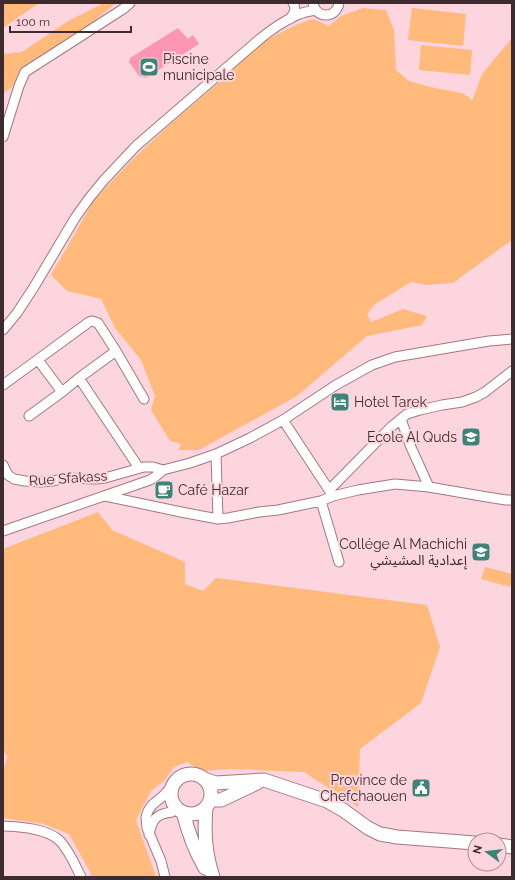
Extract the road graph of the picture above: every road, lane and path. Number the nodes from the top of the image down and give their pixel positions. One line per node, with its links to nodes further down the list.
1 (130, 3): 6 (street)
2 (293, 3): 5 (street)
3 (338, 3): 4 (street)
4 (315, 7): 5 (street)
5 (290, 19): 7 (street)
6 (3, 137)
7 (3, 330)
8 (512, 339): 18 (street)
9 (116, 350): 10 (street); 12 (street); 15 (street)
10 (38, 360): 13 (street); 14 (street)
11 (512, 371): 17 (street)
12 (79, 378): 14 (street); 21 (street)
13 (3, 385)
14 (62, 392): 16 (street)
15 (144, 399)
16 (29, 416)
17 (400, 419): 23 (street); 24 (street)
18 (283, 420): 19 (street); 24 (street)
19 (216, 454): 22 (street); 28 (street)
20 (3, 468): 21 (street, Rue Sfakass)
21 (139, 468): 22 (street, Rue Sfakass)
22 (163, 470): 25 (street)
23 (429, 487): 24 (street); 26 (street)
24 (331, 492): 27 (street)
25 (105, 495): 28 (street); 29 (street)
26 (512, 500)
27 (321, 501): 28 (street); 30 (street)
28 (218, 519)
29 (3, 531)
30 (339, 562)
31 (204, 779): 32 (street); 33 (street); 34 (street)
32 (264, 780): 34 (street); 38 (street)
33 (172, 786): 35 (street); 37 (street)
34 (208, 804): 35 (street); 41 (street)
35 (179, 810): 37 (street); 41 (street)
36 (3, 826): 39 (street)
37 (149, 835): 40 (street)
38 (467, 843)
39 (81, 877)
40 (165, 877)
41 (211, 877)

